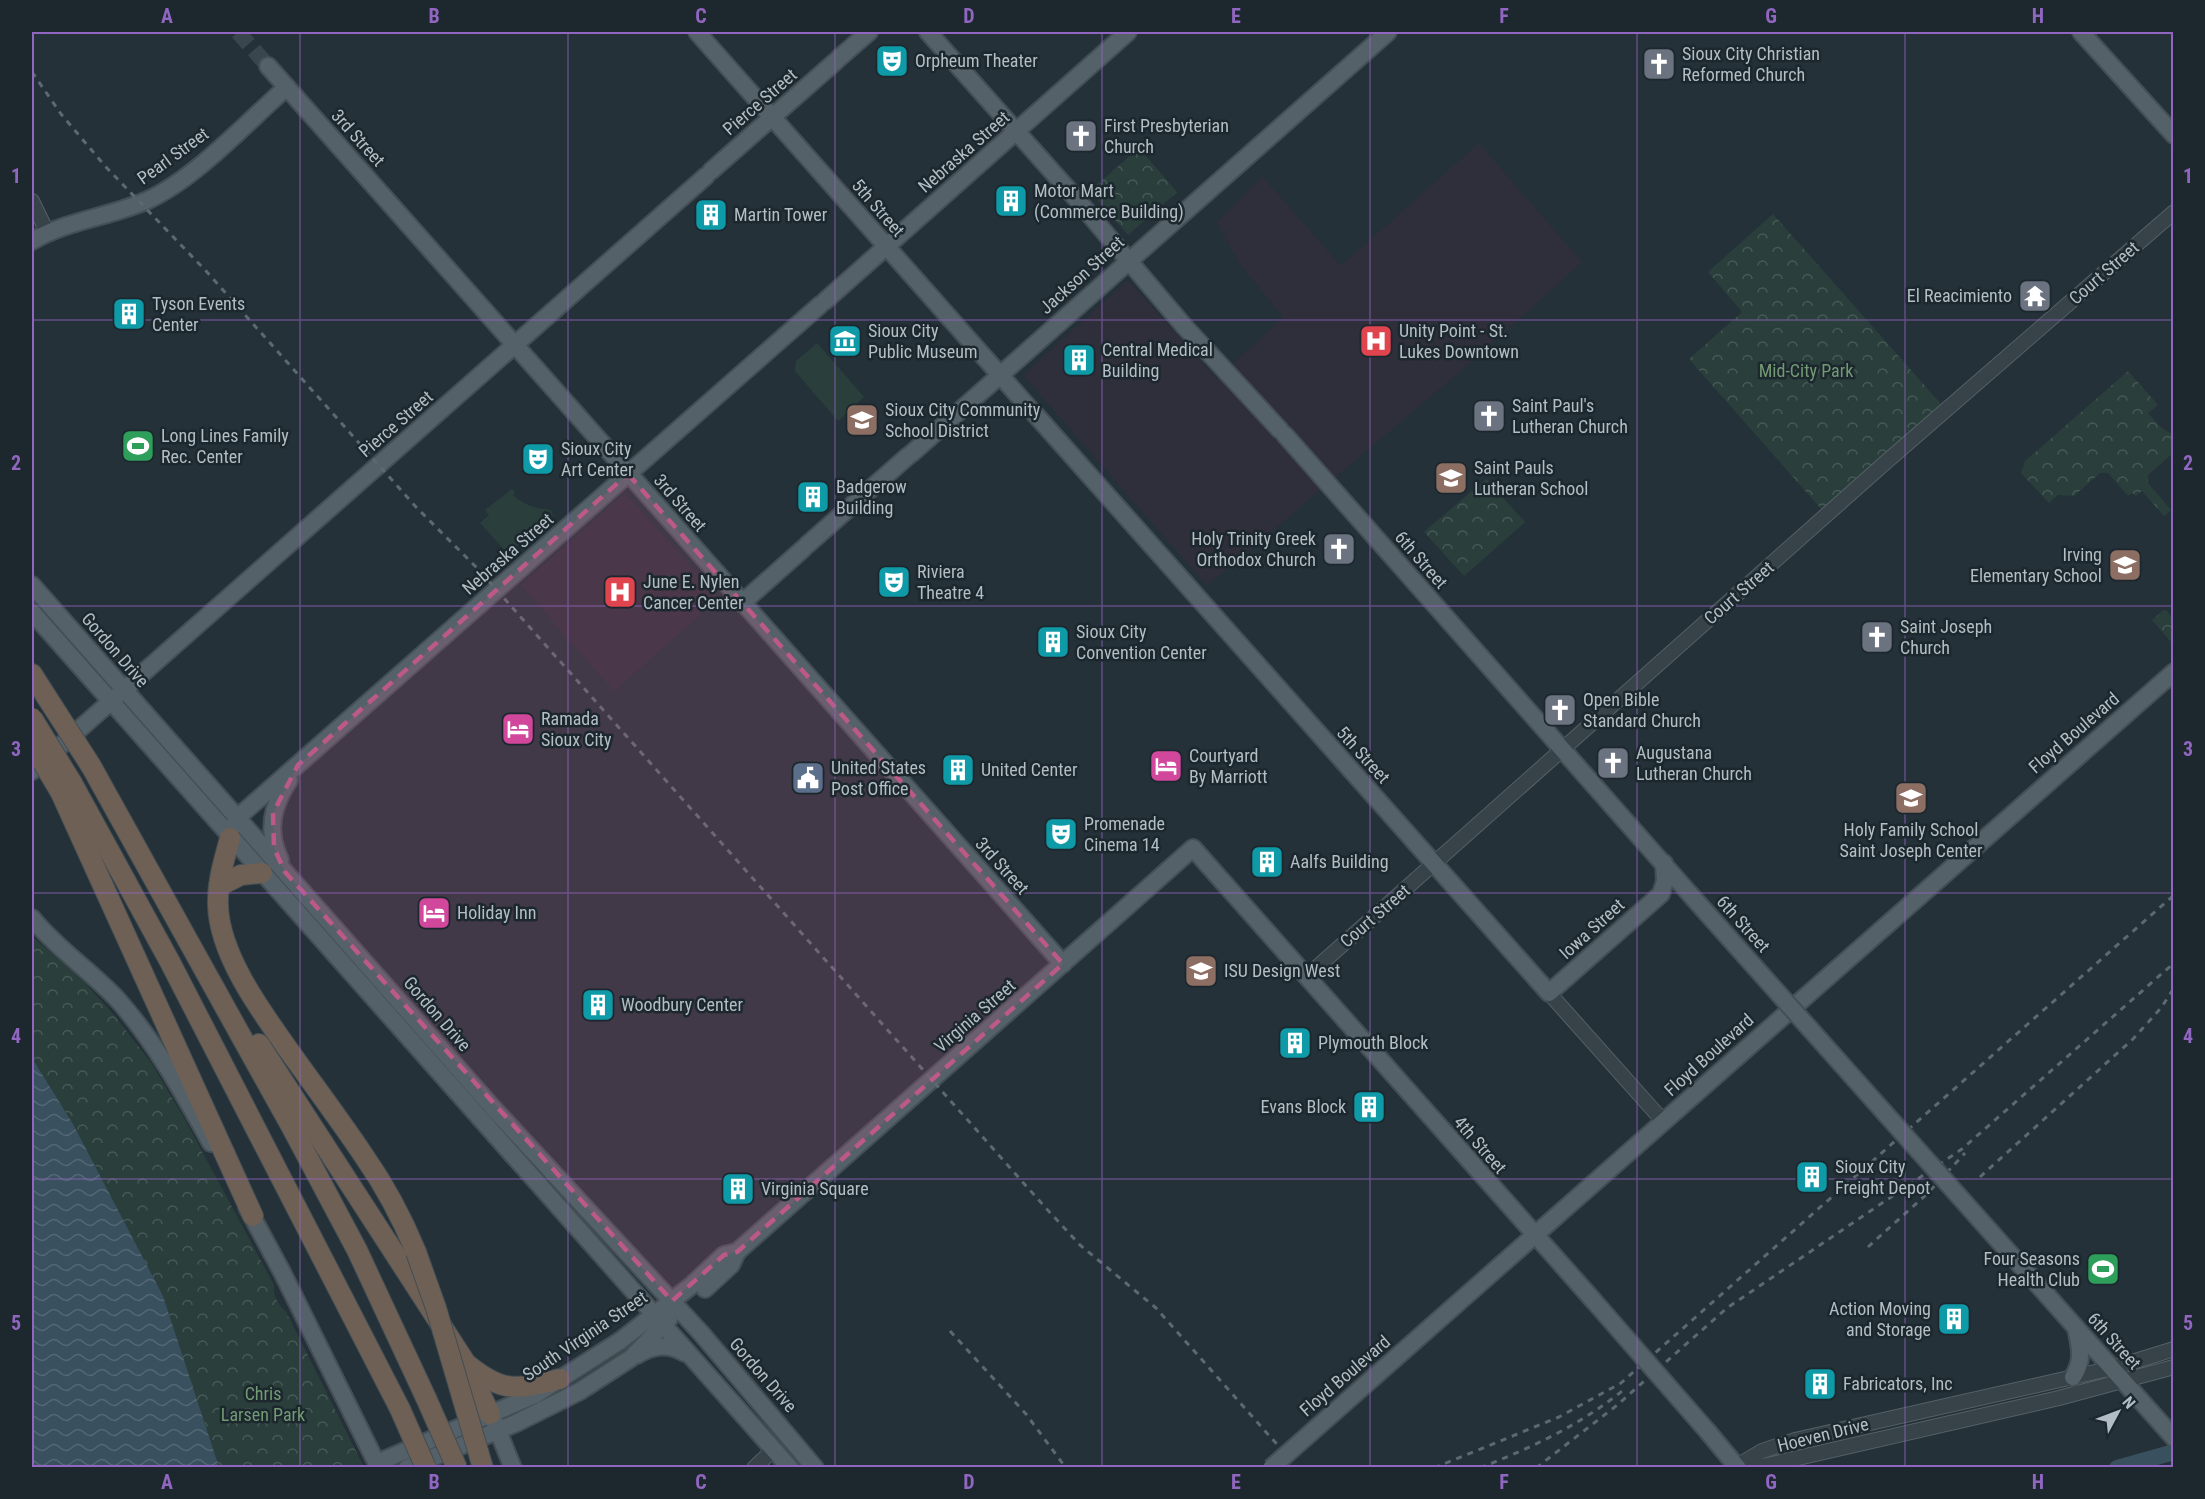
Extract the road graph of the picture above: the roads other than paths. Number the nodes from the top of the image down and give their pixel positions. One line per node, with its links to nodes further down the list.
1 (697, 32): 9 (main road, 5th Street)
2 (869, 32): 9 (main road, Pierce Street)
3 (928, 32): 10 (main road, 6th Street)
4 (1128, 32): 10 (main road, Nebraska Street)
5 (1388, 32): 17 (main road, Jackson Street)
6 (2081, 32): 11 (main road)
7 (268, 66): 8 (main road, 3rd Street)
8 (287, 87): 14 (main road, Pearl Street); 18 (main road, 3rd Street)
9 (772, 117): 16 (main road, 5th Street); 18 (main road, Pierce Street)
10 (1016, 132): 16 (main road, Nebraska Street); 17 (main road, 6th Street)
11 (2174, 135)
12 (32, 201): 14 (street)
13 (2174, 212): 29 (street, Court Street)
14 (47, 232): 15 (main road, Pearl Street)
15 (32, 241)
16 (886, 247): 19 (main road, 5th Street); 20 (main road, Nebraska Street)
17 (1128, 261): 19 (main road, Jackson Street); 29 (main road, 6th Street)
18 (515, 345): 20 (main road, 3rd Street); 26 (main road, Pierce Street)
19 (1000, 374): 22 (main road, Jackson Street); 38 (main road, 5th Street)
20 (628, 474): 22 (main road, 3rd Street); 31 (main road, Nebraska Street)
21 (32, 585): 26 (main road, Gordon Drive)
22 (742, 603): 46 (main road, 3rd Street)
23 (32, 612): 26 (main road, Gordon Drive)
24 (2174, 672): 49 (main road, Floyd Boulevard)
25 (32, 674): 41 (highway, bridge)
26 (118, 695): 30 (main road, Gordon Drive); 32 (main road, Pierce Street); 34 (main road, Gordon Drive)
27 (32, 718): 33 (highway, bridge)
28 (32, 744): 33 (highway, bridge)
29 (1562, 749): 37 (main road, 6th Street); 38 (street, Court Street)
30 (161, 758): 34 (main road); 35 (main road, Gordon Drive)
31 (298, 765): 34 (main road, Nebraska Street); 39 (main road)
32 (32, 771)
33 (67, 788): 51 (highway); 70 (highway, bridge)
34 (237, 818): 35 (main road, Nebraska Street); 39 (main road, Gordon Drive)
35 (230, 838): 40 (main road, Gordon Drive); 42 (highway)
36 (1192, 849): 46 (main road, Virginia Street); 47 (main road, 4th Street)
37 (1664, 863): 43 (main road, 6th Street); 44 (main road)
38 (1434, 864): 47 (street, Court Street); 48 (main road, 5th Street)
39 (285, 872): 53 (main road, Gordon Drive)
40 (262, 873): 42 (highway); 54 (main road, Gordon Drive)
41 (157, 885): 59 (highway); 71 (highway, bridge)
42 (219, 886): 72 (highway, bridge)
43 (1689, 892): 44 (main road); 55 (main road, 6th Street, bridge)
44 (1661, 894): 48 (main road, Iowa Street)
45 (32, 918): 51 (main road)
46 (1063, 964): 50 (main road, Virginia Street)
47 (1306, 977): 52 (main road, 4th Street)
48 (1549, 993): 49 (street, 5th Street)
49 (1664, 1121): 52 (main road, Floyd Boulevard)
50 (782, 1212): 53 (main road, South Virginia Street)
51 (253, 1216): 68 (main road)
52 (1535, 1236): 77 (main road, Floyd Boulevard, bridge); 78 (main road, 4th Street, bridge)
53 (676, 1306): 54 (main road, South Virginia Street); 76 (main road, Gordon Drive)
54 (658, 1320): 57 (main road, Gordon Drive); 58 (main road, South Virginia Street); 63 (main road, South Virginia Street)
55 (2076, 1327): 61 (main road, 6th Street); 62 (main road)
56 (2174, 1349): 61 (street, Hoeven Drive)
57 (689, 1355): 58 (main road); 67 (main road, Gordon Drive)
58 (631, 1358): 65 (main road, South Virginia Street)
59 (465, 1362): 63 (highway); 65 (highway)
60 (2174, 1367): 64 (street, Hoeven Drive)
61 (2113, 1368): 62 (street, Hoeven Drive); 64 (main road, 6th Street)
62 (2073, 1377): 78 (street, Hoeven Drive)
63 (560, 1379): 65 (main road, South Virginia Street)
64 (2124, 1381): 66 (main road, 6th Street); 78 (street, Hoeven Drive)
65 (494, 1422): 68 (main road, South Virginia Street); 69 (main road, South Virginia Street); 73 (main road)
66 (2174, 1438)
67 (774, 1449): 74 (street); 75 (main road, Gordon Drive)
68 (378, 1465)
69 (407, 1467)
70 (426, 1467)
71 (457, 1467)
72 (483, 1467)
73 (513, 1467)
74 (754, 1467)
75 (790, 1467)
76 (815, 1467)
77 (1271, 1467)
78 (1737, 1467)

